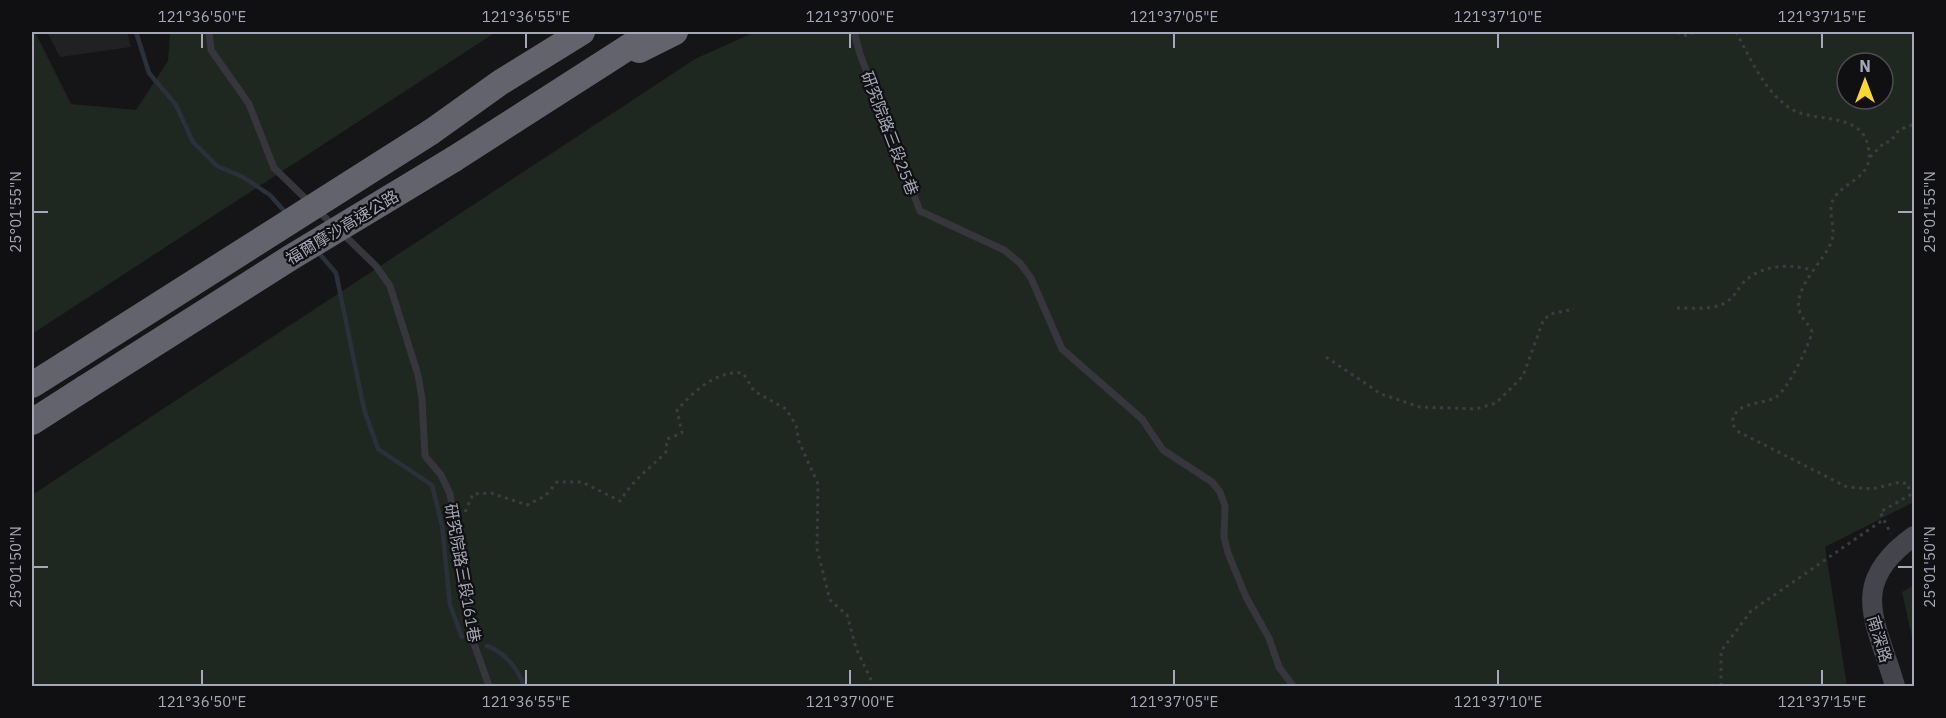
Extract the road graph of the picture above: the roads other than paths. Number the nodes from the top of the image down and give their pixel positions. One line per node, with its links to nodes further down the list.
1 (209, 32): 10 (lane, 研究院路三段161巷)
2 (582, 32): 7 (highway, 福爾摩沙高速公路, bridge)
3 (652, 32): 6 (highway, 福爾摩沙高速公路)
4 (675, 32): 6 (highway)
5 (854, 32): 11 (lane, 研究院路三段25巷)
6 (543, 101): 8 (highway, 福爾摩沙高速公路, bridge)
7 (32, 385)
8 (32, 422)
9 (1907, 542): 12 (main road, 南深路)
10 (489, 687)
11 (1293, 687)
12 (1895, 687)

